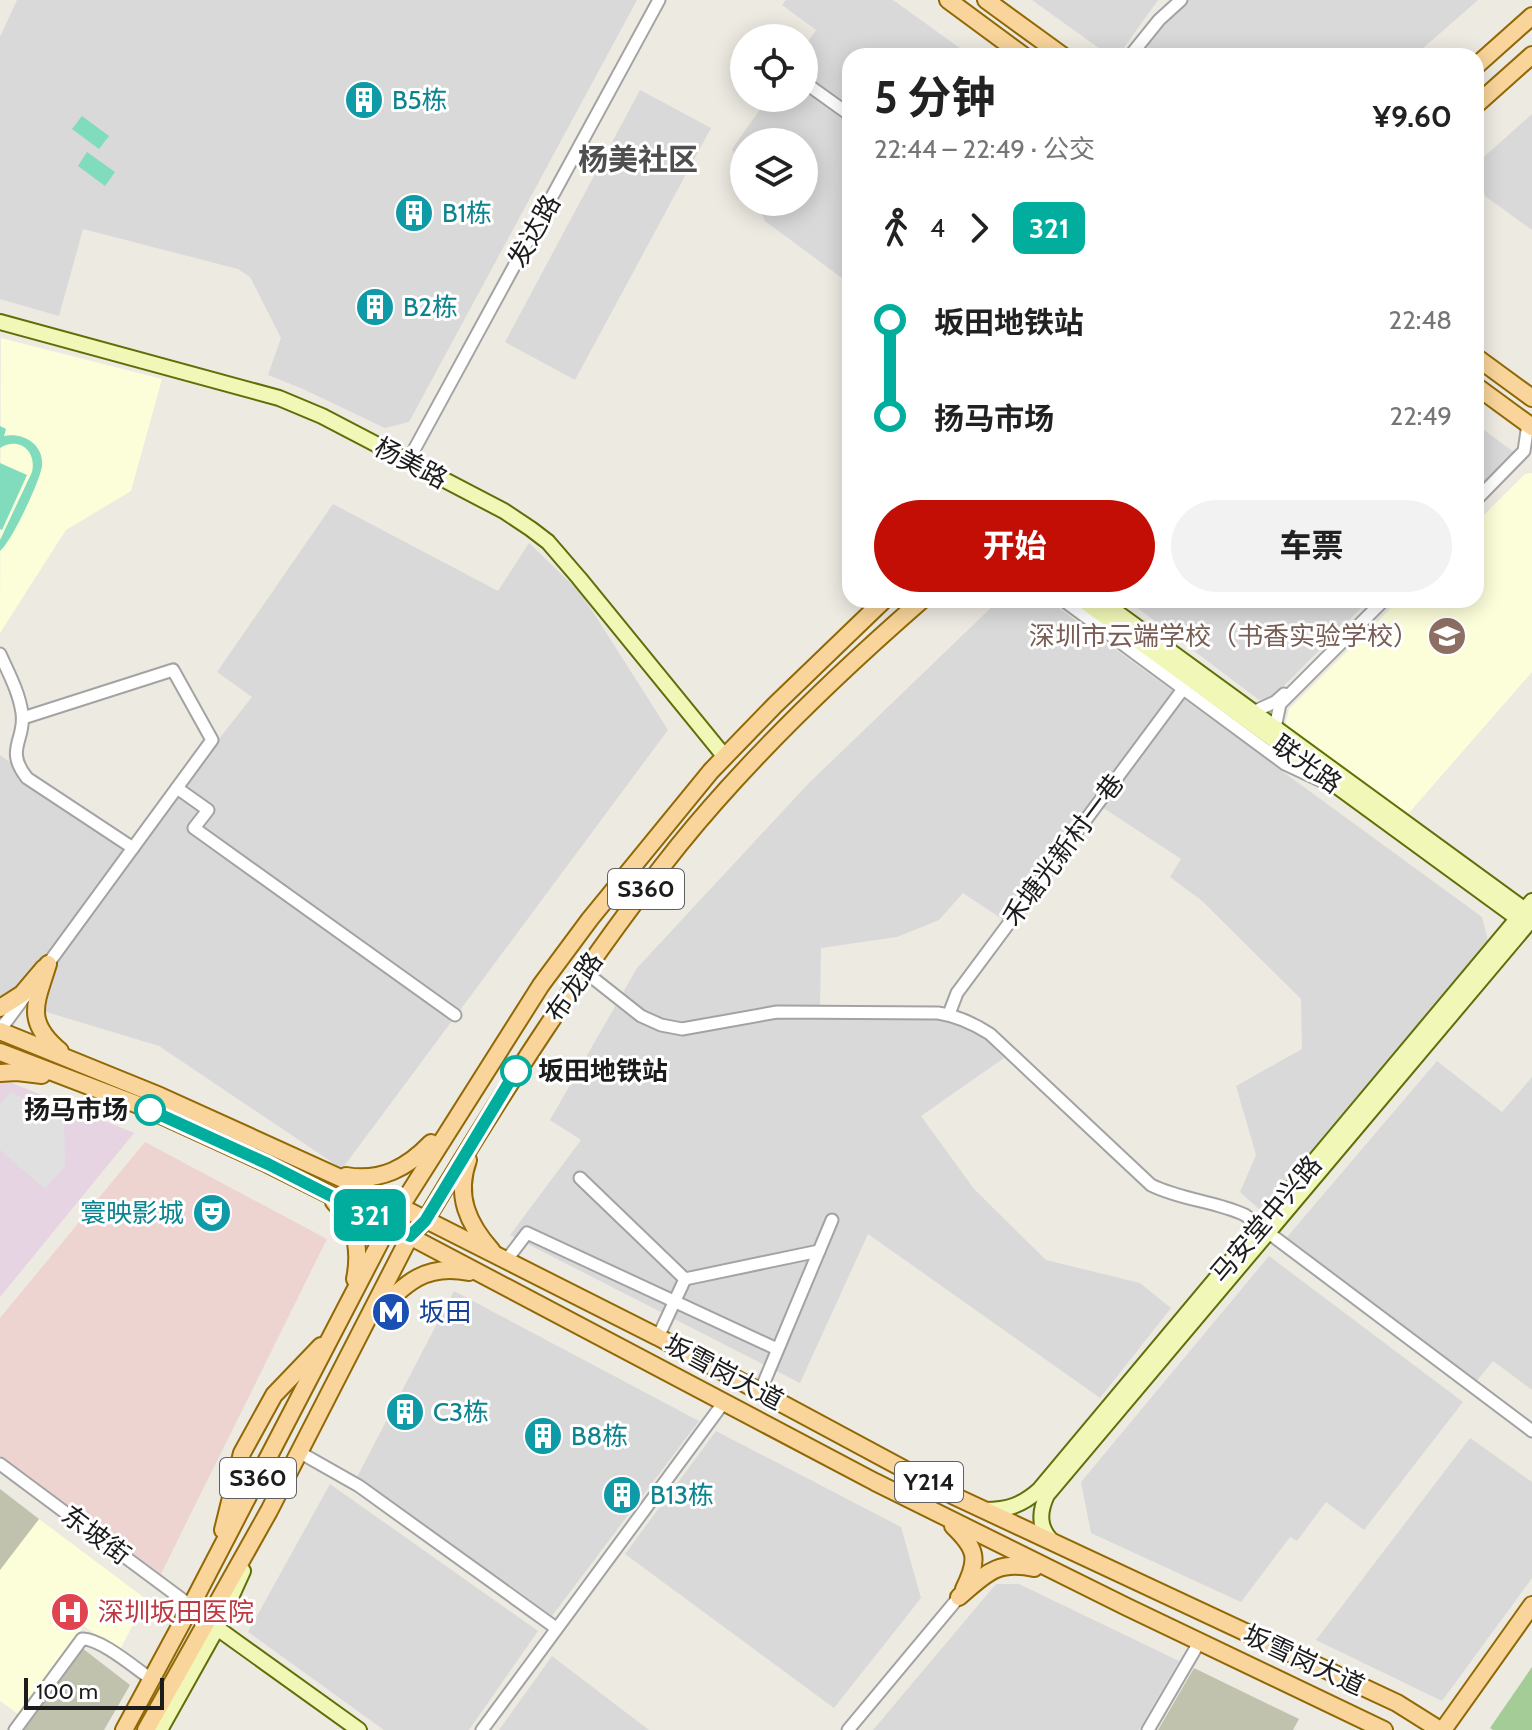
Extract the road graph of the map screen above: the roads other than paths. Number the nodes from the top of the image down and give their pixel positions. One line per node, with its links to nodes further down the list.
1 (659, 0): 20 (street, 发达路)
2 (948, 0): 6 (main road)
3 (986, 0): 7 (main road)
4 (1181, 0): 8 (street)
5 (1532, 16): 10 (main road)
6 (1013, 48)
7 (1052, 48)
8 (1136, 48)
9 (1532, 55): 12 (main road)
10 (1484, 59)
11 (818, 92): 13 (street)
12 (1484, 98)
13 (842, 109)
14 (0, 322): 20 (street, 杨美路)
15 (1484, 363): 17 (main road)
16 (1484, 392): 18 (main road)
17 (1532, 398)
18 (1530, 426): 21 (street)
19 (1532, 452): 22 (street)
20 (408, 461): 35 (street, 杨美路)
21 (1484, 492)
22 (1484, 499)
23 (876, 608): 35 (main road, 布龙路 / S360)
24 (913, 608): 41 (main road, 布龙路 / S360)
25 (1074, 608): 31 (street)
26 (1093, 608): 37 (street, 联光路)
27 (1111, 608): 32 (street, 联光路)
28 (1369, 608): 32 (street)
29 (1376, 608): 34 (street)
30 (0, 654): 33 (street)
31 (1183, 689): 37 (street); 43 (street, 禾塘光新村一巷)
32 (1253, 712): 34 (street, 联光路)
33 (23, 718): 36 (street); 38 (street)
34 (1275, 728): 39 (street, 联光路)
35 (725, 757): 50 (main road, 布龙路 / S360)
36 (177, 788): 38 (street); 44 (street)
37 (1343, 791): 39 (street, 联光路)
38 (133, 848): 40 (street)
39 (1528, 917): 59 (street, 马安堂中兴路)
40 (48, 964): 42 (main road); 45 (street); 47 (main road)
41 (584, 971): 43 (street); 51 (main road, 布龙路 / S360)
42 (0, 1008)
43 (949, 1014): 59 (street)
44 (455, 1015)
45 (0, 1030): 47 (main road, 坂雪岗大道 / Y214)
46 (0, 1052): 49 (main road, 坂雪岗大道 / Y214)
47 (72, 1061): 52 (main road, 坂雪岗大道 / Y214)
48 (0, 1073): 49 (main road)
49 (64, 1077): 54 (main road, 坂雪岗大道 / Y214)
50 (451, 1123): 52 (main road); 55 (main road, 布龙路 / S360)
51 (477, 1135): 57 (main road, 布龙路 / S360); 62 (main road)
52 (332, 1174): 55 (main road, 坂雪岗大道 / Y214)
53 (580, 1178): 64 (street)
54 (306, 1183): 58 (main road, 坂雪岗大道 / Y214); 65 (main road)
55 (399, 1207): 57 (main road, 坂雪岗大道 / Y214); 58 (main road, 布龙路 / S360)
56 (832, 1220): 61 (street)
57 (425, 1221): 60 (main road, 布龙路 / S360); 62 (main road, 坂雪岗大道 / Y214)
58 (389, 1225): 60 (main road, 坂雪岗大道 / Y214); 65 (main road, 布龙路 / S360)
59 (1264, 1230): 73 (street); 76 (street, 马安堂中兴路); 79 (street, 马安堂中兴路)
60 (410, 1236): 63 (main road, 坂雪岗大道 / Y214); 67 (main road, 布龙路 / S360)
61 (819, 1251): 64 (street); 70 (street)
62 (502, 1260): 66 (street); 69 (main road, 坂雪岗大道 / Y214)
63 (486, 1276): 67 (main road); 72 (main road, 坂雪岗大道 / Y214)
64 (685, 1279): 66 (street)
65 (352, 1298): 68 (main road, 布龙路 / S360)
66 (674, 1301): 69 (street); 70 (street)
67 (364, 1326): 74 (main road, 布龙路 / S360)
68 (333, 1334): 80 (main road, 布龙路 / S360); 80 (main road)
69 (658, 1337): 71 (main road, 坂雪岗大道 / Y214)
70 (777, 1349): 71 (street)
71 (760, 1392): 76 (main road, 坂雪岗大道 / Y214)
72 (724, 1402): 78 (main road, 坂雪岗大道 / Y214); 87 (street)
73 (1532, 1431)
74 (299, 1452): 77 (main road, 布龙路 / S360); 87 (street)
75 (0, 1464): 84 (street, 东坡街)
76 (984, 1510): 79 (main road, 坂雪岗大道 / Y214)
77 (269, 1511): 86 (street); 92 (main road, 布龙路 / S360)
78 (944, 1516): 81 (main road, 坂雪岗大道 / Y214); 82 (main road)
79 (1056, 1545): 99 (main road, 坂雪岗大道 / Y214)
80 (216, 1558): 84 (main road, 布龙路 / S360)
81 (1056, 1572): 82 (main road); 88 (main road, 坂雪岗大道 / Y214)
82 (959, 1597): 96 (street)
83 (1532, 1605): 99 (main road)
84 (191, 1606): 89 (main road, 布龙路 / S360)
85 (1532, 1623): 100 (main road)
86 (217, 1628): 93 (street); 94 (street)
87 (556, 1628): 95 (street)
88 (1200, 1641): 97 (street); 98 (main road, 坂雪岗大道 / Y214)
89 (151, 1679): 90 (street); 91 (main road, 布龙路 / S360)
90 (15, 1730)
91 (124, 1730)
92 (146, 1730)
93 (160, 1730)
94 (359, 1730)
95 (482, 1730)
96 (848, 1730)
97 (1148, 1730)
98 (1384, 1730)
99 (1441, 1730)
100 (1456, 1730)

